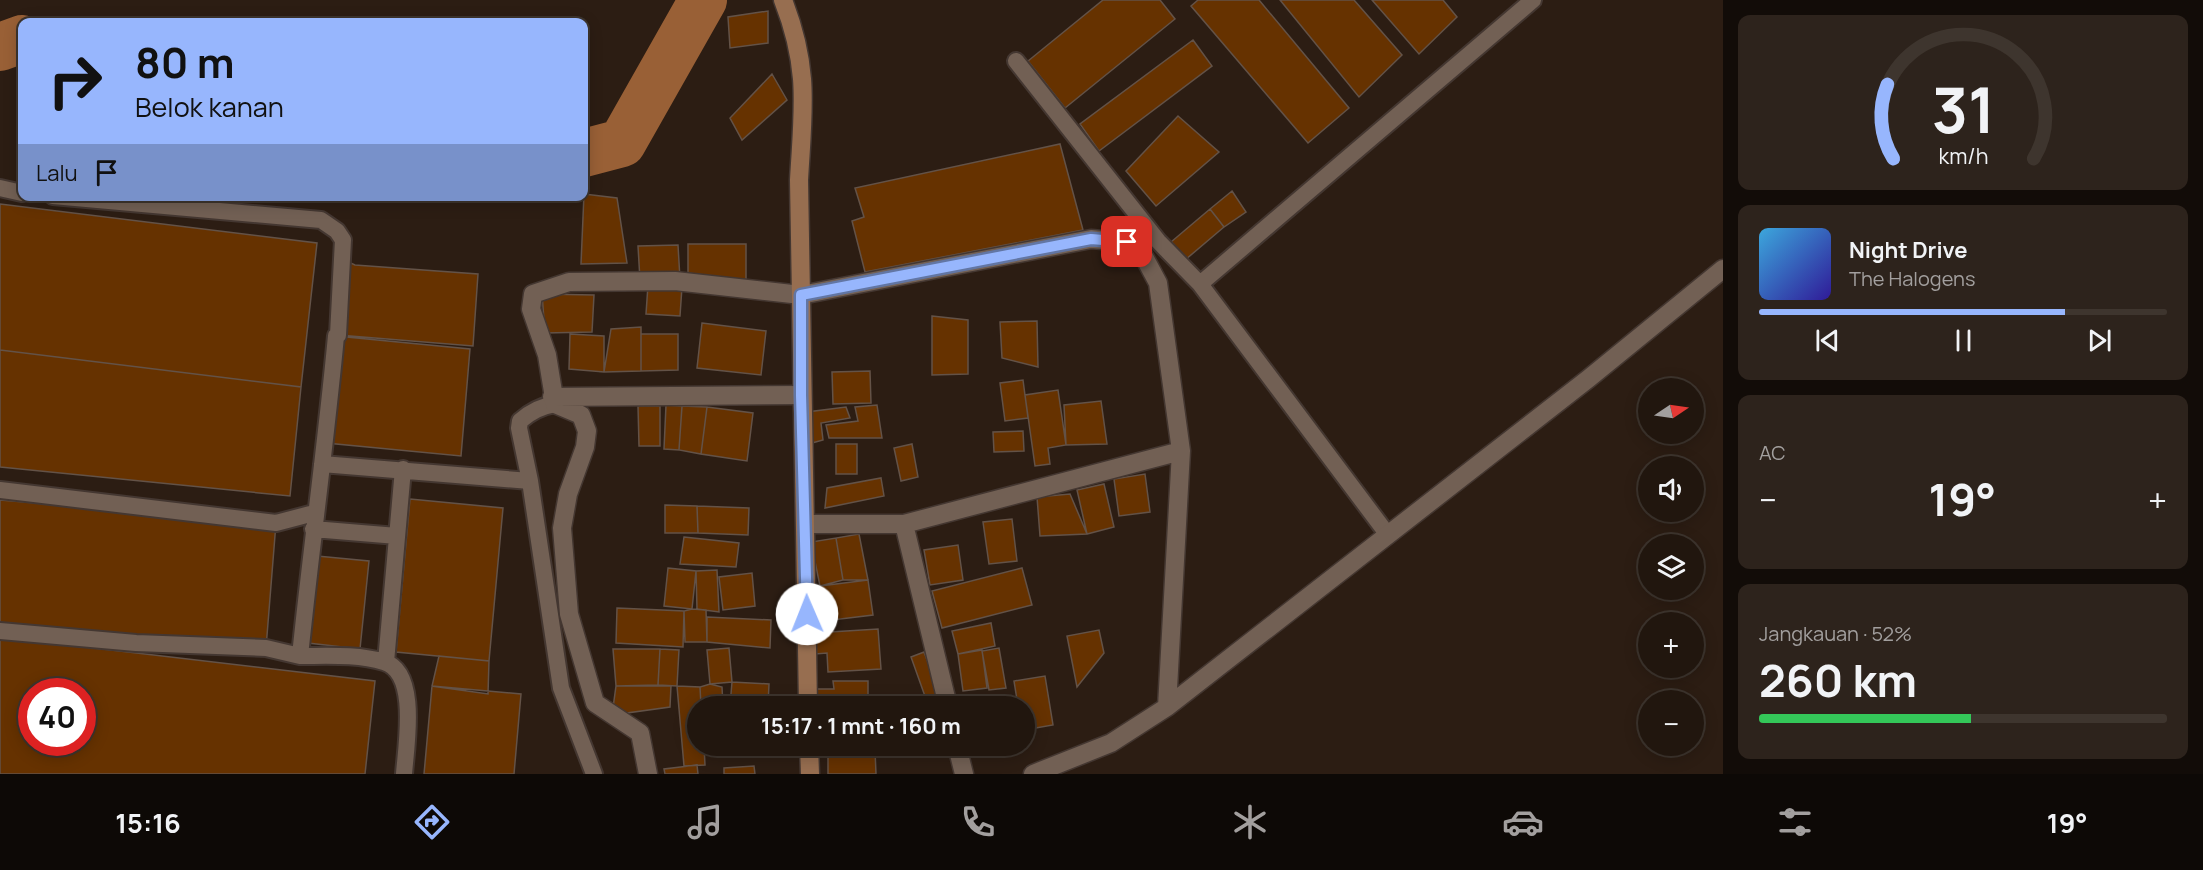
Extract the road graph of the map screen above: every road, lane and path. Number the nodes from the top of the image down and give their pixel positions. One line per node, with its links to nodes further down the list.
1 (783, 0): 9 (street)
2 (1533, 0): 8 (lane)
3 (1016, 61): 8 (lane)
4 (0, 188): 5 (lane)
5 (18, 192)
6 (108, 201): 13 (lane)
7 (1723, 269): 20 (street)
8 (1200, 284): 20 (lane)
9 (801, 295): 10 (street); 11 (street); 12 (street)
10 (801, 395): 11 (street); 18 (street)
11 (554, 401): 15 (lane); 32 (street)
12 (1181, 451): 19 (street); 27 (street)
13 (322, 464): 14 (lane); 17 (lane)
14 (403, 469): 15 (lane); 21 (lane)
15 (530, 481): 31 (lane)
16 (0, 490): 17 (lane)
17 (313, 521): 21 (lane); 23 (lane)
18 (806, 524): 19 (street); 25 (street)
19 (903, 524): 26 (street)
20 (1388, 535): 27 (street)
21 (397, 536): 24 (lane)
22 (0, 631): 23 (lane)
23 (300, 656): 24 (lane)
24 (386, 662): 30 (lane)
25 (808, 696)
26 (946, 696)
27 (1167, 707): 35 (street)
28 (809, 756): 33 (street)
29 (960, 756): 34 (street)
30 (404, 774)
31 (594, 774)
32 (648, 774)
33 (810, 774)
34 (964, 774)
35 (1033, 774)

